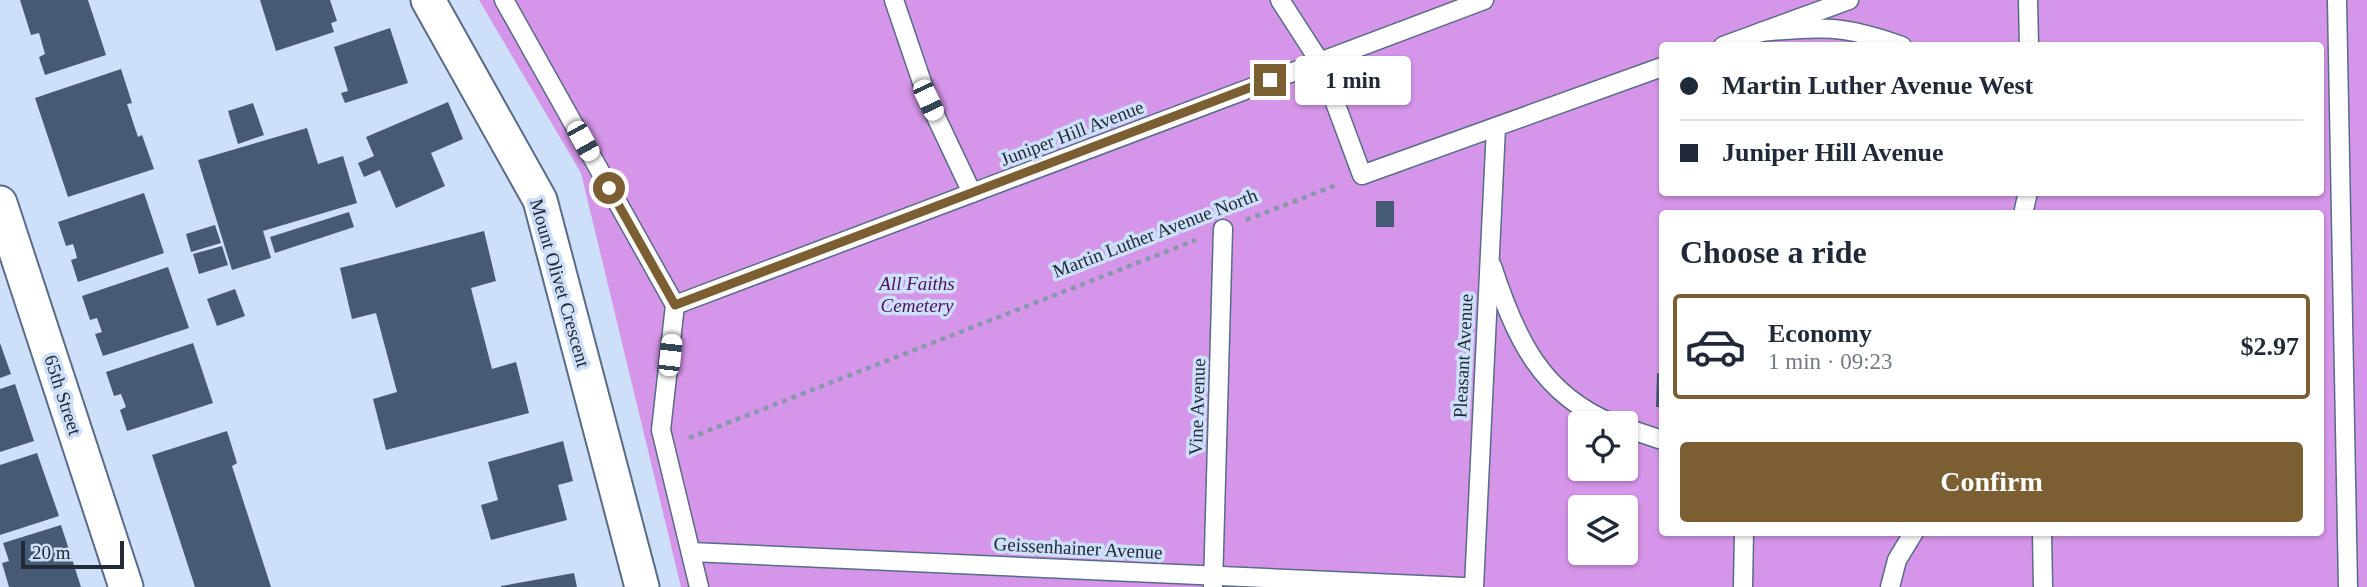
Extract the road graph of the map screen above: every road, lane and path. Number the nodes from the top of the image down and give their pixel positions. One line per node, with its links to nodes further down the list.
1 (428, 0): 32 (street, Mount Olivet Crescent)
2 (504, 0): 21 (lane)
3 (894, 0): 17 (lane)
4 (1280, 0): 13 (lane)
5 (1483, 0): 13 (lane, Juniper Hill Avenue)
6 (1849, 0): 9 (lane)
7 (2028, 0): 12 (lane)
8 (2337, 0): 39 (lane)
9 (1761, 32): 10 (lane); 11 (lane)
10 (1734, 42)
11 (1892, 42)
12 (2029, 42)
13 (1320, 62): 16 (lane); 17 (lane, Juniper Hill Avenue)
14 (1659, 68): 15 (lane)
15 (1496, 127): 16 (lane); 20 (lane, Pleasant Avenue)
16 (1362, 175): 19 (path, Martin Luther Avenue North)
17 (972, 193): 21 (lane, Juniper Hill Avenue)
18 (0, 203): 31 (street, 65th Street)
19 (1223, 229): 25 (path, Martin Luther Avenue North); 30 (lane, Vine Avenue)
20 (1489, 256): 22 (lane); 35 (lane, Pleasant Avenue)
21 (675, 305): 25 (lane)
22 (1586, 411)
23 (1638, 432): 24 (lane)
24 (1659, 439)
25 (665, 447): 29 (lane)
26 (1744, 536): 36 (lane)
27 (1912, 536): 37 (lane)
28 (2042, 536): 38 (lane)
29 (691, 552): 30 (lane, Geissenhainer Avenue); 33 (lane)
30 (1213, 581): 34 (lane, Geissenhainer Avenue)
31 (126, 587)
32 (642, 587)
33 (699, 587)
34 (1464, 587)
35 (1474, 587)
36 (1743, 587)
37 (1890, 587)
38 (2043, 587)
39 (2348, 587)

